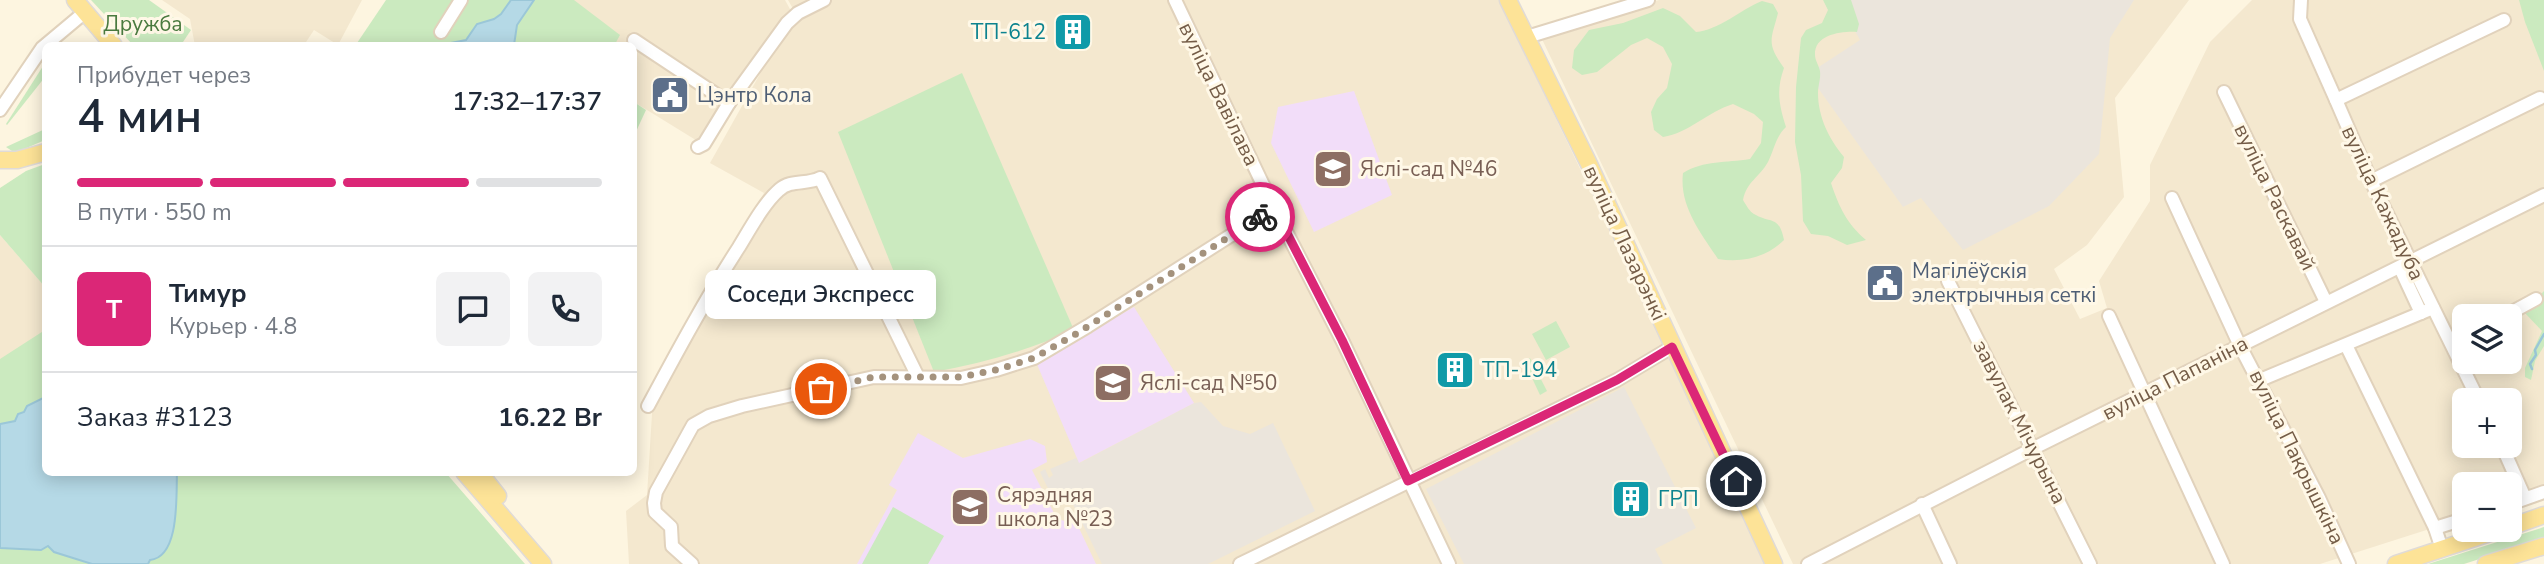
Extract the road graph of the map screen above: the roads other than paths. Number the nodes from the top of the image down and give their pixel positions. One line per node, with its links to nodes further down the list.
1 (63, 0): 8 (main road)
2 (461, 0): 10 (street)
3 (824, 0): 20 (street)
4 (1175, 0): 28 (street, вуліца Вавілава)
5 (1508, 0): 11 (main road, вуліца Лазарэнкі)
6 (1648, 0): 11 (street)
7 (2301, 0): 19 (street, вуліца Кажадуба)
8 (79, 10): 13 (street); 14 (main road); 15 (main road)
9 (2504, 20): 19 (street)
10 (441, 32)
11 (1527, 37): 39 (main road, вуліца Лазарэнкі)
12 (634, 40): 20 (street)
13 (48, 42)
14 (99, 42)
15 (110, 42)
16 (42, 48): 21 (street)
17 (2224, 92): 32 (street, вуліца Раскавай)
18 (2540, 98): 25 (street)
19 (2336, 100): 25 (street, вуліца Кажадуба)
20 (729, 103): 22 (street)
21 (0, 110)
22 (698, 147)
23 (42, 153): 24 (main road)
24 (0, 160)
25 (2371, 181): 29 (street, вуліца Кажадуба)
26 (2544, 195): 29 (street, вуліца Папаніна)
27 (2172, 198): 38 (street, вуліца Пакрышкіна)
28 (1274, 208): 40 (street); 49 (street, вуліца Вавілава)
29 (2406, 265): 32 (street, вуліца Папаніна); 34 (street, вуліца Кажадуба)
30 (1948, 281): 45 (street, завулак Мічурына)
31 (2536, 299): 33 (street)
32 (2326, 302): 38 (street, вуліца Папаніна)
33 (2522, 307)
34 (2427, 311): 36 (street); 37 (street, вуліца Кажадуба)
35 (2109, 316): 43 (street)
36 (2346, 345): 41 (street); 57 (street)
37 (2451, 345): 42 (street, вуліца Кажадуба)
38 (2241, 346): 41 (street, вуліца Пакрышкіна); 43 (street, вуліца Папаніна)
39 (1672, 347): 49 (street); 66 (main road, вуліца Лазарэнкі)
40 (918, 377): 44 (street); 63 (street)
41 (2260, 380): 71 (street, вуліца Пакрышкіна)
42 (2472, 388)
43 (2145, 394): 45 (street, вуліца Папаніна); 70 (street)
44 (648, 406)
45 (2034, 447): 53 (street, вуліца Папаніна); 69 (street, завулак Мічурына)
46 (2506, 458): 51 (street)
47 (467, 476): 61 (main road)
48 (482, 476): 62 (main road)
49 (1408, 481): 64 (street); 65 (street, вуліца Вавілава)
50 (2544, 492): 51 (street)
51 (2525, 499): 52 (street)
52 (2522, 500)
53 (1922, 504): 67 (street, вуліца Папаніна); 68 (street)
54 (2544, 515): 56 (main road)
55 (2452, 523): 57 (street)
56 (2522, 523)
57 (2435, 528): 60 (street)
58 (2463, 542): 60 (main road)
59 (2544, 546): 73 (main road)
60 (2442, 549): 72 (main road)
61 (543, 564)
62 (557, 564)
63 (692, 564)
64 (1240, 564)
65 (1450, 564)
66 (1774, 564)
67 (1808, 564)
68 (1950, 564)
69 (2090, 564)
70 (2222, 564)
71 (2349, 564)
72 (2396, 564)
73 (2486, 564)

